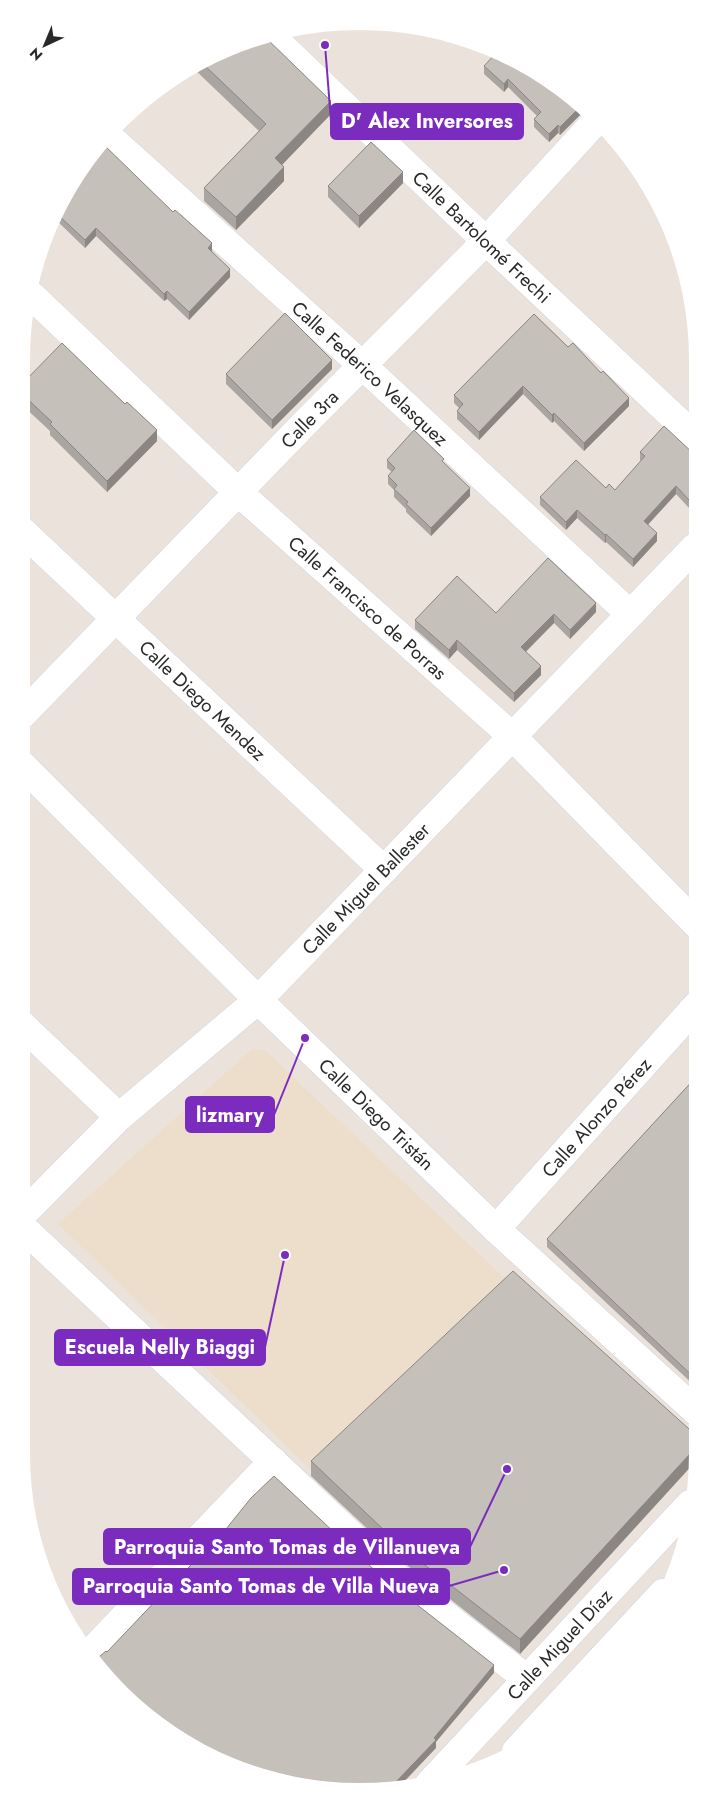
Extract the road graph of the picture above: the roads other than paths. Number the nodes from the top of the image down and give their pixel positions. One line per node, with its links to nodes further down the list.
1 (277, 40): 4 (street, Calle Bartolomé Frechi)
2 (591, 126): 4 (street, Calle 3ra)
3 (113, 141): 6 (street, Calle Federico Velasquez)
4 (486, 241): 6 (street, Calle 3ra); 7 (street, Calle Bartolomé Frechi)
5 (35, 299): 8 (street, Calle Francisco de Porras)
6 (362, 365): 8 (street, Calle 3ra); 11 (street, Calle Federico Velasquez)
7 (689, 431)
8 (238, 492): 12 (street, Calle 3ra); 14 (street, Calle Francisco de Porras)
9 (30, 538): 12 (street, Calle Diego Mendez)
10 (689, 552): 11 (street, Calle Miguel Ballester)
11 (630, 614): 14 (street, Calle Miguel Ballester)
12 (116, 618): 13 (street, Calle 3ra); 16 (street, Calle Diego Mendez)
13 (30, 707)
14 (513, 737): 16 (street, Calle Miguel Ballester); 17 (street, Calle Francisco de Porras)
15 (30, 773): 18 (street, Calle Diego Tristán)
16 (384, 870): 18 (street, Calle Miguel Ballester)
17 (689, 917)
18 (258, 1000): 21 (street, Calle Miguel Ballester); 23 (street, Calle Diego Tristán)
19 (689, 1014): 23 (street, Calle Alonzo Pérez)
20 (30, 1033): 21 (street)
21 (119, 1117): 22 (street, Calle Miguel Ballester)
22 (30, 1207)
23 (496, 1229): 25 (street, Calle Diego Tristán)
24 (30, 1234): 26 (street)
25 (689, 1405)
26 (273, 1461): 29 (street); 30 (street)
27 (684, 1510): 30 (street, Calle Miguel Díaz)
28 (652, 1605): 31 (street)
29 (94, 1649)
30 (527, 1679): 32 (street, Calle Miguel Díaz)
31 (532, 1734)
32 (440, 1773)

